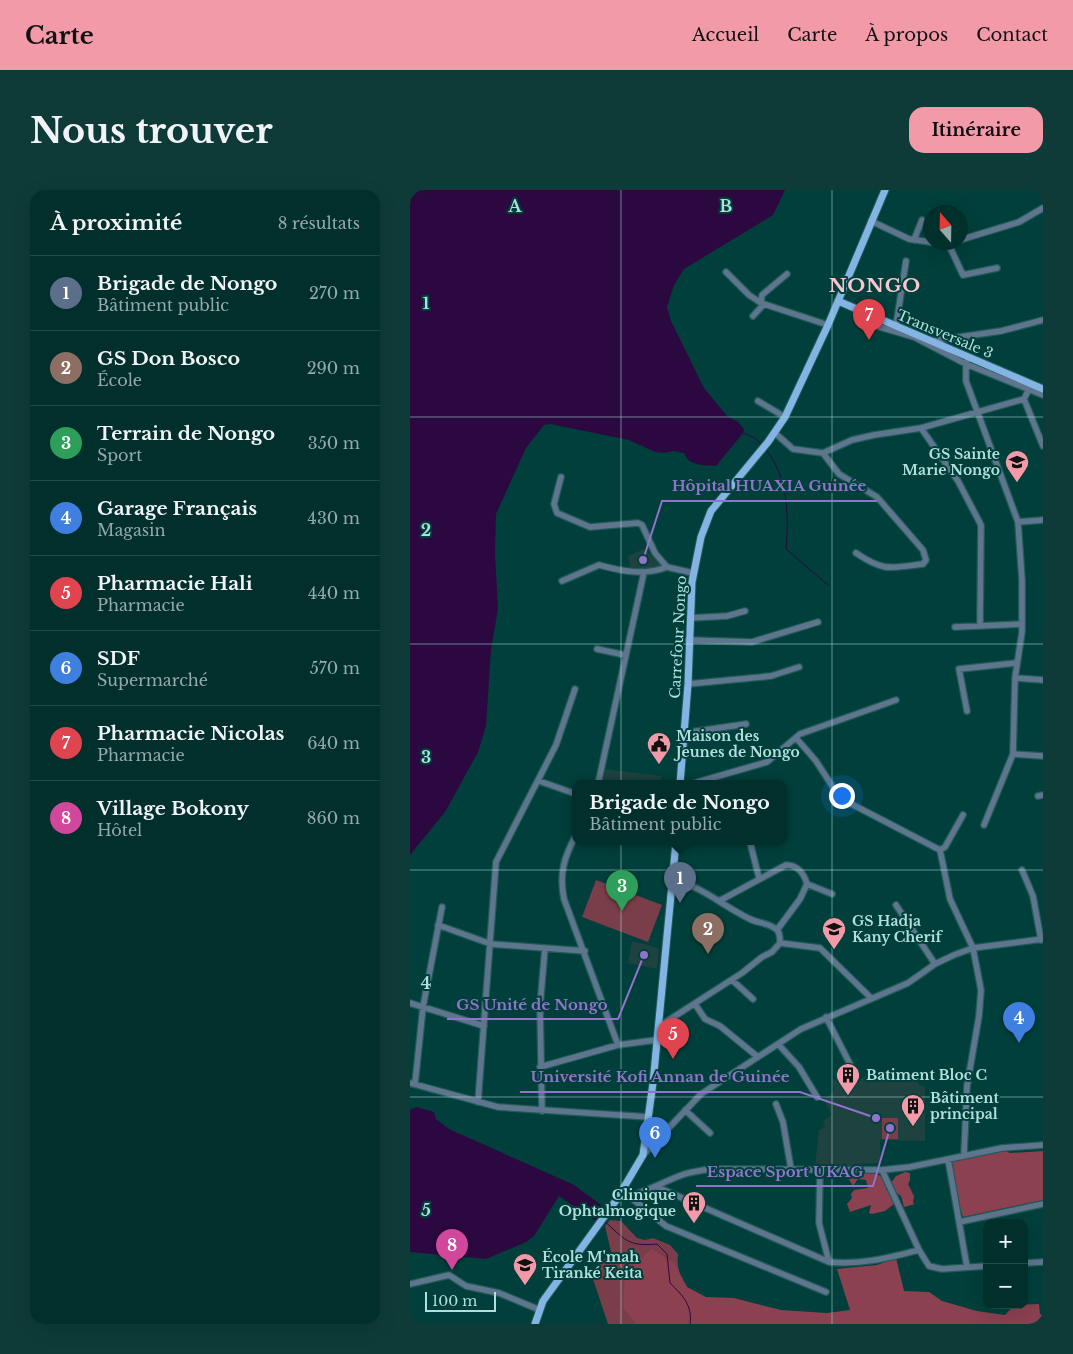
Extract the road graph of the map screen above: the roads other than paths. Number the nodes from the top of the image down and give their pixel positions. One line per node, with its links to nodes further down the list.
1 (885, 190): 4 (main road, Carrefour Nongo)
2 (1043, 208): 5 (street)
3 (922, 220): 6 (street)
4 (871, 221): 6 (street); 13 (main road, Carrefour Nongo)
5 (968, 238)
6 (914, 240): 7 (street)
7 (923, 241)
8 (953, 250): 10 (street)
9 (906, 261): 19 (street)
10 (996, 268)
11 (726, 272): 14 (street)
12 (787, 274): 14 (street)
13 (838, 301): 15 (main road, Transversale 3); 18 (main road, Carrefour Nongo)
14 (762, 304): 16 (street); 18 (street)
15 (867, 313): 19 (main road, Transversale 3); 21 (street)
16 (753, 316)
17 (1043, 320): 20 (street)
18 (828, 325): 27 (main road, Carrefour Nongo)
19 (896, 326): 20 (main road, Transversale 3)
20 (932, 341): 21 (main road, Transversale 3)
21 (967, 360): 22 (street); 23 (main road, Transversale 3); 26 (street)
22 (1029, 389): 23 (street); 24 (street)
23 (1042, 389)
24 (1024, 399): 26 (street); 30 (street)
25 (758, 401): 27 (street)
26 (977, 414): 28 (street); 34 (street)
27 (785, 416): 29 (main road, Carrefour Nongo)
28 (921, 428): 31 (street); 44 (street)
29 (775, 433): 31 (street); 38 (main road, Carrefour Nongo)
30 (1043, 446)
31 (823, 453): 35 (street)
32 (562, 477): 36 (street)
33 (1043, 520): 34 (street)
34 (1018, 522): 43 (street)
35 (856, 554)
36 (667, 567): 37 (street); 38 (street)
37 (644, 572): 39 (street); 48 (street)
38 (693, 573): 41 (main road, Carrefour Nongo)
39 (562, 581)
40 (745, 611): 41 (street)
41 (690, 618): 46 (main road, Carrefour Nongo)
42 (818, 622): 46 (street)
43 (1022, 624): 44 (street); 49 (street)
44 (980, 626): 45 (street)
45 (956, 627)
46 (688, 640): 53 (main road, Carrefour Nongo)
47 (597, 649): 48 (street)
48 (625, 655): 62 (street)
49 (1016, 663): 51 (street); 56 (street)
50 (799, 667): 53 (street)
51 (1015, 678): 52 (street); 60 (street)
52 (1043, 680)
53 (688, 684): 58 (main road, Carrefour Nongo)
54 (575, 688): 65 (street)
55 (896, 700): 59 (street)
56 (967, 711)
57 (746, 724): 58 (street)
58 (684, 733): 63 (main road, Carrefour Nongo)
59 (797, 739): 64 (street); 72 (street)
60 (1013, 754): 61 (street); 68 (street)
61 (1043, 756)
62 (599, 780)
63 (680, 780)
64 (705, 780)
65 (539, 781): 66 (street); 85 (street)
66 (572, 793)
67 (964, 815): 72 (street)
68 (984, 825)
69 (572, 843): 88 (street)
70 (676, 845): 75 (main road)
71 (751, 845): 74 (street)
72 (940, 850): 87 (street)
73 (1022, 870): 83 (street)
74 (759, 878): 76 (street); 78 (street)
75 (672, 879): 78 (street); 98 (main road)
76 (807, 884): 77 (street); 82 (street)
77 (832, 894)
78 (719, 901): 82 (street)
79 (896, 905): 89 (street)
80 (442, 907): 81 (street)
81 (438, 925): 85 (street); 95 (street)
82 (777, 930): 84 (street)
83 (1042, 940): 87 (street)
84 (780, 943): 90 (street); 91 (street)
85 (492, 944): 86 (street); 97 (street)
86 (545, 948): 88 (street); 104 (street)
87 (973, 948): 89 (street); 115 (street)
88 (585, 951): 101 (street)
89 (935, 964): 91 (street)
90 (732, 980): 92 (street); 94 (street)
91 (871, 998): 96 (street)
92 (753, 999)
93 (410, 1003): 95 (street)
94 (695, 1004): 98 (street); 102 (street)
95 (423, 1007): 97 (street); 105 (street)
96 (826, 1017): 100 (street); 103 (street)
97 (484, 1026): 107 (street)
98 (658, 1027): 99 (main road)
99 (656, 1040): 101 (street); 111 (main road)
100 (778, 1044): 102 (street); 106 (street)
101 (618, 1045): 104 (street)
102 (758, 1057): 109 (street)
103 (851, 1066)
104 (540, 1067): 110 (street)
105 (412, 1083): 107 (street)
106 (817, 1097)
107 (478, 1102): 110 (street)
108 (776, 1104): 117 (street)
109 (685, 1110): 112 (street); 114 (street)
110 (542, 1111): 111 (street)
111 (649, 1117): 114 (main road)
112 (710, 1133)
113 (1043, 1145): 115 (street)
114 (643, 1155): 122 (main road)
115 (964, 1155): 116 (street)
116 (948, 1159): 119 (street); 124 (street)
117 (791, 1169): 118 (street); 120 (street)
118 (820, 1170): 119 (street); 126 (street)
119 (882, 1170): 125 (street)
120 (657, 1187): 121 (street); 126 (street)
121 (630, 1197): 122 (street); 132 (street)
122 (617, 1199): 133 (main road)
123 (1043, 1204): 124 (street)
124 (959, 1222): 130 (street)
125 (919, 1250): 126 (street); 130 (street)
126 (829, 1262)
127 (1043, 1262): 128 (street)
128 (1028, 1264)
129 (983, 1266): 130 (street)
130 (967, 1267)
131 (410, 1284): 133 (street)
132 (826, 1292)
133 (540, 1310): 134 (main road)
134 (535, 1324)

